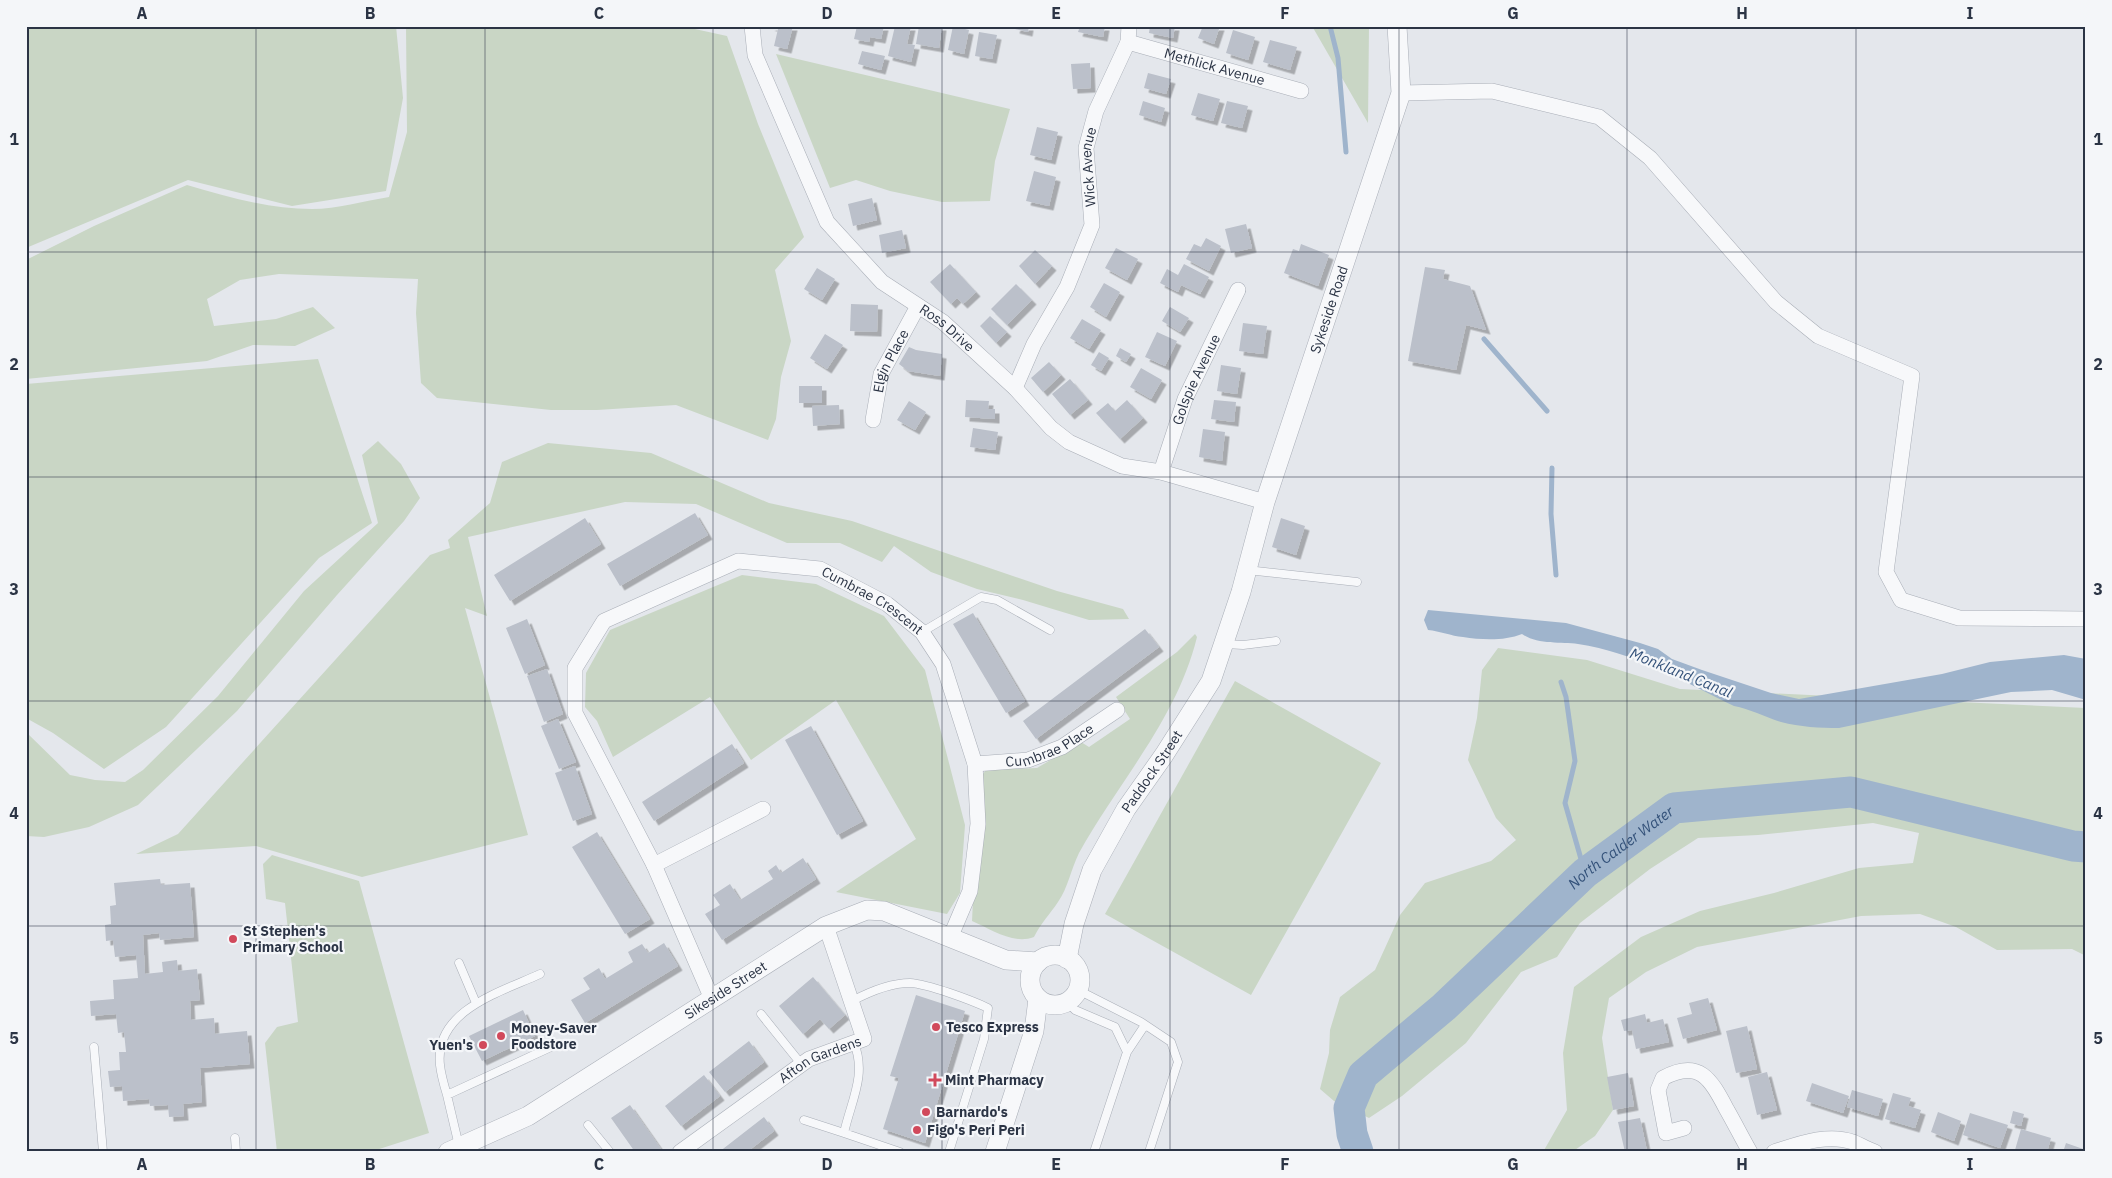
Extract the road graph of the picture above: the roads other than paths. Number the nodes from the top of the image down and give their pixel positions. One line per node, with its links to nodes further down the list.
1 (752, 26): 8 (street, Ross Drive)
2 (1129, 26): 4 (street, Wick Avenue)
3 (1397, 26): 6 (street, Sykeside Road)
4 (1128, 42): 5 (street, Methlick Avenue); 9 (street, Wick Avenue)
5 (1301, 91)
6 (1401, 93): 12 (street, Sykeside Road); 15 (street)
7 (1238, 290): 11 (street, Golspie Avenue)
8 (918, 306): 9 (street, Ross Drive); 10 (street, Elgin Place)
9 (1015, 388): 11 (street, Ross Drive)
10 (873, 420)
11 (1161, 472): 12 (street, Ross Drive)
12 (1265, 502): 13 (street, Sykeside Road)
13 (1246, 570): 14 (lane); 16 (street, Sykeside Road)
14 (1357, 582)
15 (2086, 619)
16 (1232, 622): 20 (street, Paddock Street)
17 (1050, 630): 18 (lane)
18 (922, 632): 22 (street, Cumbrae Crescent); 24 (street, Cumbrae Crescent)
19 (1276, 641): 20 (lane)
20 (1225, 644): 27 (street, Paddock Street)
21 (1117, 710): 22 (street, Cumbrae Place)
22 (975, 764): 26 (street, Cumbrae Crescent)
23 (763, 809): 24 (street)
24 (654, 865): 32 (street, Cumbrae Crescent)
25 (826, 926): 26 (street, Sikeside Street); 32 (street, Sikeside Street); 33 (street, Afton Gardens)
26 (950, 938): 28 (street, Sikeside Street)
27 (1053, 959): 28 (street, Sikeside Street); 31 (street, Paddock Street); 31 (street)
28 (1006, 960): 31 (street, Sikeside Street)
29 (459, 963): 34 (lane)
30 (540, 974): 34 (lane, Sikeside Street)
31 (1054, 996): 36 (lane); 40 (lane); 56 (street)
32 (712, 999): 48 (street, Sikeside Street)
33 (852, 1001): 37 (street, Afton Gardens); 55 (lane)
34 (476, 1003): 42 (lane, Sikeside Street)
35 (761, 1014): 41 (lane)
36 (1145, 1025): 40 (lane); 58 (lane)
37 (854, 1043): 41 (street, Afton Gardens); 46 (lane)
38 (551, 1046): 42 (lane)
39 (94, 1047): 50 (lane)
40 (1127, 1052): 57 (lane)
41 (802, 1064): 53 (street, Afton Gardens)
42 (446, 1095): 48 (lane, Sikeside Street)
43 (804, 1120): 46 (lane)
44 (588, 1125): 52 (lane)
45 (1684, 1128): 59 (street)
46 (844, 1133): 54 (lane)
47 (235, 1138): 51 (lane)
48 (454, 1150)
49 (1873, 1151): 60 (street)
50 (103, 1152)
51 (236, 1152)
52 (610, 1152)
53 (680, 1152)
54 (900, 1152)
55 (949, 1152)
56 (995, 1152)
57 (1094, 1152)
58 (1149, 1152)
59 (1750, 1152)
60 (1774, 1152)

